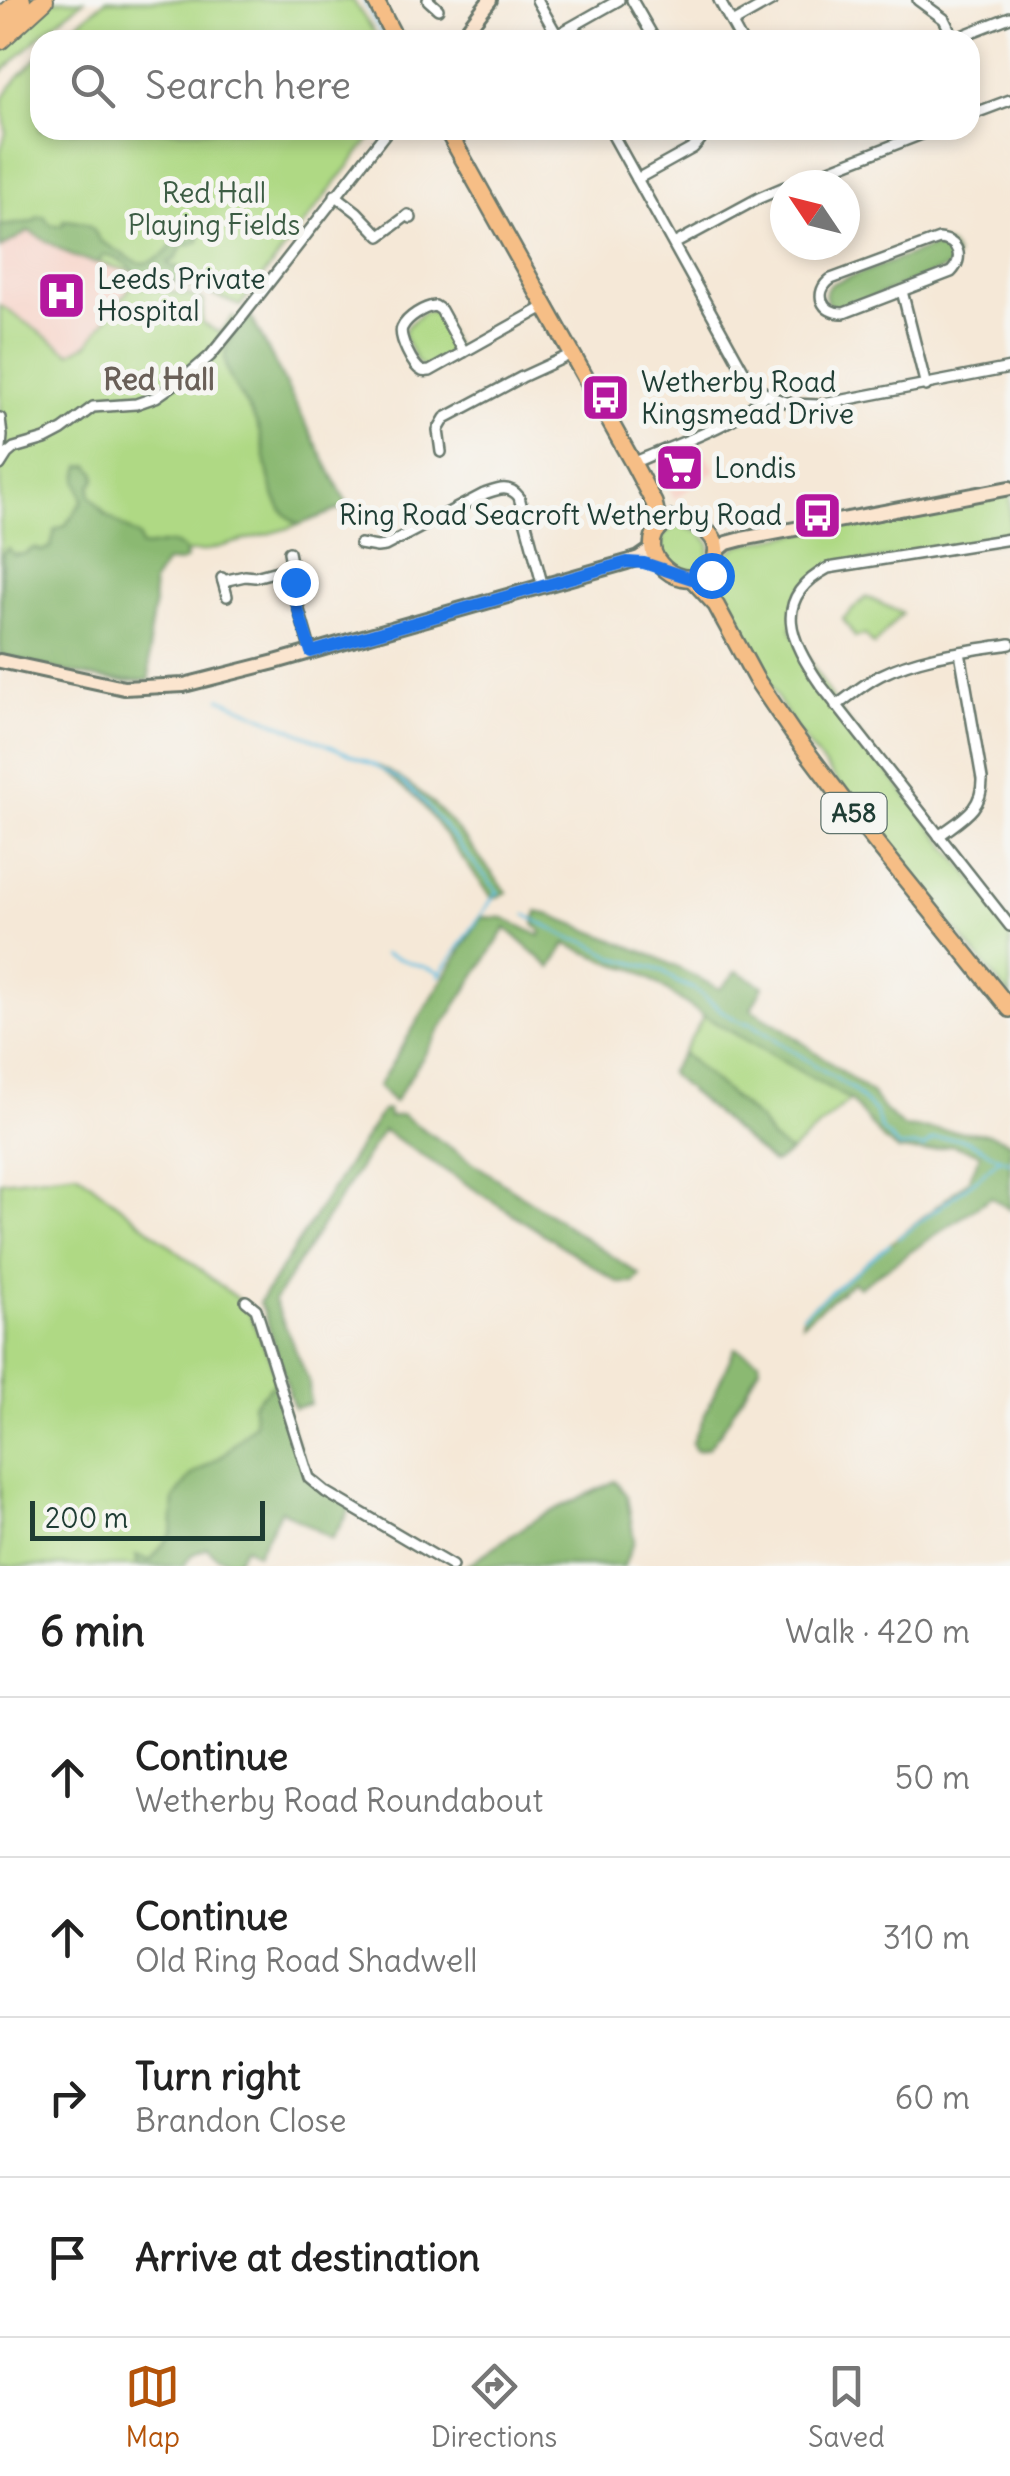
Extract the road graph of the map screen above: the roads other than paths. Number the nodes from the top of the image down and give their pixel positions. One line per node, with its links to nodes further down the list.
1 (22, 0): 14 (highway)
2 (44, 0): 24 (highway)
3 (375, 0): 16 (main road)
4 (428, 0): 12 (street)
5 (490, 0): 17 (main road)
6 (537, 0): 18 (street)
7 (619, 0): 19 (street)
8 (632, 0): 20 (street)
9 (719, 0): 15 (street)
10 (773, 0): 15 (street)
11 (918, 0): 22 (street)
12 (438, 9)
13 (1010, 17): 23 (street)
14 (0, 19)
15 (732, 24): 21 (street)
16 (391, 30)
17 (467, 30)
18 (554, 30)
19 (570, 30)
20 (649, 30)
21 (735, 30)
22 (948, 30)
23 (976, 30)
24 (0, 40)
25 (1010, 100): 26 (street)
26 (980, 111)
27 (380, 140): 35 (street)
28 (452, 140): 39 (main road)
29 (616, 140): 33 (street)
30 (700, 140): 33 (street)
31 (906, 140): 32 (street)
32 (829, 170)
33 (638, 179): 37 (street)
34 (770, 193): 37 (street)
35 (335, 195): 36 (street); 47 (street)
36 (410, 218)
37 (674, 244): 44 (street)
38 (902, 291): 38 (street); 43 (street)
39 (546, 306): 40 (street); 41 (main road)
40 (464, 352): 40 (street)
41 (572, 354): 46 (street); 48 (main road)
42 (1010, 368): 43 (street)
43 (926, 386): 44 (street)
44 (765, 394): 48 (street)
45 (0, 418): 47 (street)
46 (441, 452)
47 (0, 462)
48 (633, 462): 50 (main road)
49 (1010, 488): 54 (main road)
50 (654, 504): 51 (main road); 52 (main road)
51 (677, 519): 52 (main road); 53 (main road)
52 (660, 526): 57 (main road)
53 (710, 533): 54 (main road); 59 (main road, A58)
54 (742, 539): 59 (main road)
55 (1010, 539): 71 (street)
56 (360, 544): 64 (street)
57 (652, 549): 60 (main road); 62 (main road)
58 (289, 552): 61 (street)
59 (714, 560): 63 (main road); 66 (main road, A58)
60 (627, 562): 62 (main road); 64 (main road)
61 (292, 567): 65 (street); 68 (street)
62 (666, 570): 63 (main road, A58)
63 (692, 579): 66 (main road, A58)
64 (543, 586): 68 (main road)
65 (227, 596)
66 (716, 605): 74 (main road, A58)
67 (1010, 644): 69 (street)
68 (311, 652): 70 (main road)
69 (960, 652): 71 (street); 72 (street)
70 (0, 661)
71 (836, 706): 72 (street)
72 (939, 836): 73 (street)
73 (1010, 926)
74 (1010, 1010)
75 (246, 1301): 76 (street)
76 (452, 1566)

